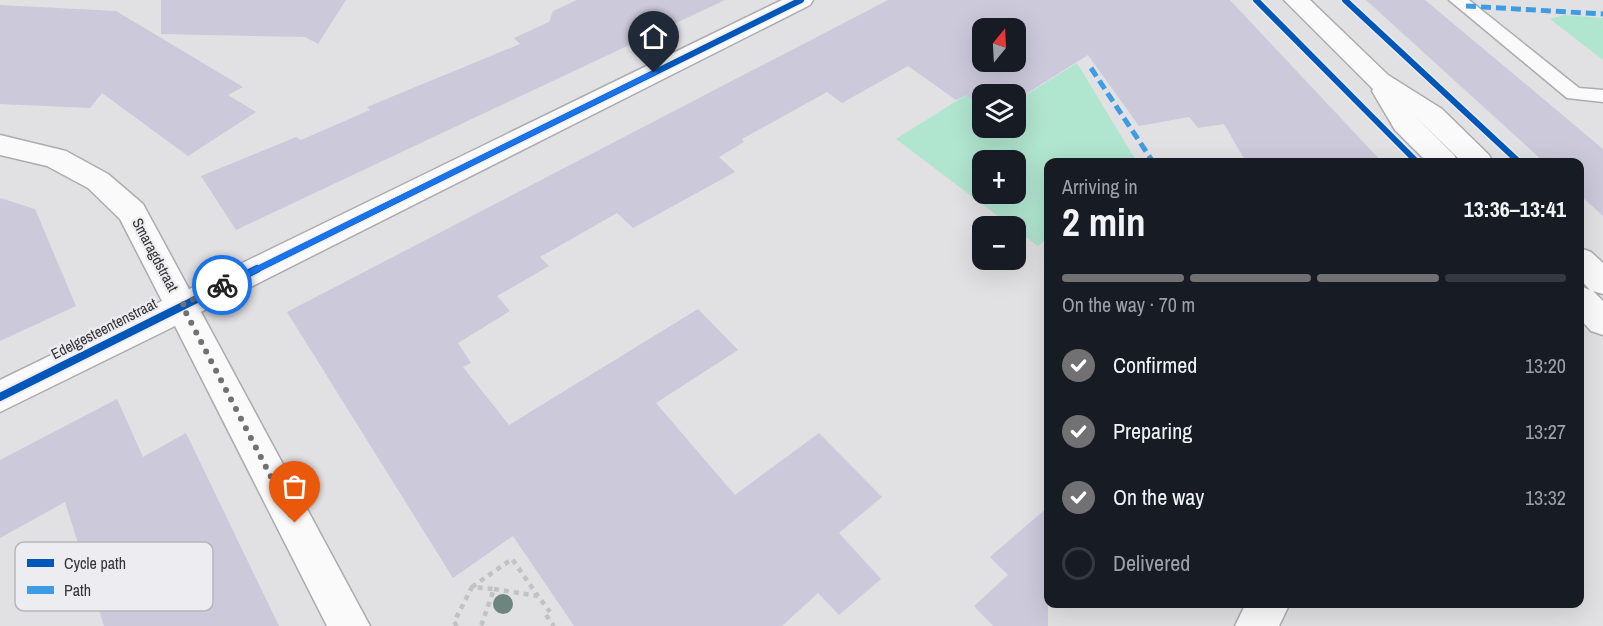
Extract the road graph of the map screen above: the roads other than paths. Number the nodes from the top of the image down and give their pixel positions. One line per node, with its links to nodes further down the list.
1 (801, 0): 12 (street, Edelgesteentenstraat)
2 (1296, 0): 4 (street)
3 (1458, 0): 5 (lane)
4 (1379, 81): 7 (street); 8 (street)
5 (1603, 96)
6 (0, 145): 12 (street, Smaragdstraat)
7 (1440, 158)
8 (1475, 158)
9 (1584, 264): 10 (street)
10 (1603, 282)
11 (1584, 303): 13 (street)
12 (182, 305): 14 (street, Edelgesteentenstraat); 16 (street, Smaragdstraat)
13 (1603, 322)
14 (0, 396)
15 (1266, 608): 17 (street)
16 (349, 626)
17 (1256, 626)

